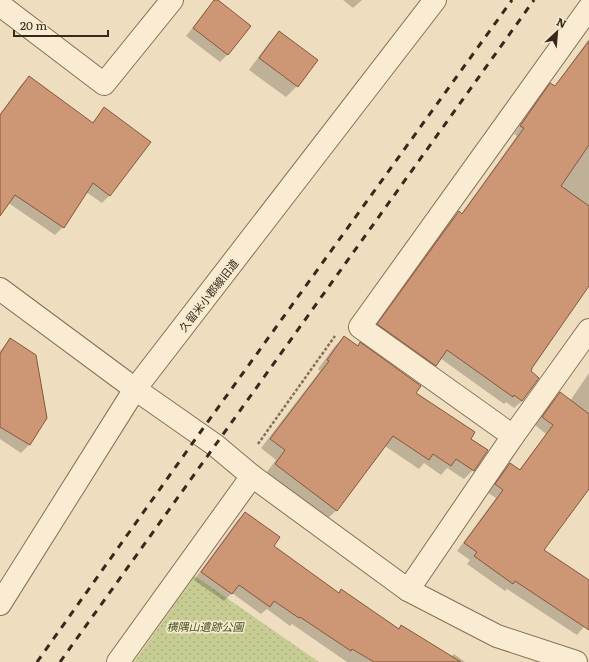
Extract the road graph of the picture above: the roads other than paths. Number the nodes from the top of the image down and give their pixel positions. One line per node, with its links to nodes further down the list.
1 (172, 0): 3 (street)
2 (435, 0): 7 (street, 久留米小郡線旧道)
3 (0, 5)
4 (589, 8): 8 (street)
5 (0, 289): 7 (street)
6 (589, 330): 8 (street)
7 (135, 389): 9 (street); 11 (street, 久留米小郡線旧道)
8 (513, 436): 10 (street)
9 (252, 476): 10 (street); 12 (street)
10 (408, 590): 13 (street)
11 (0, 604)
12 (118, 662)
13 (576, 662)

